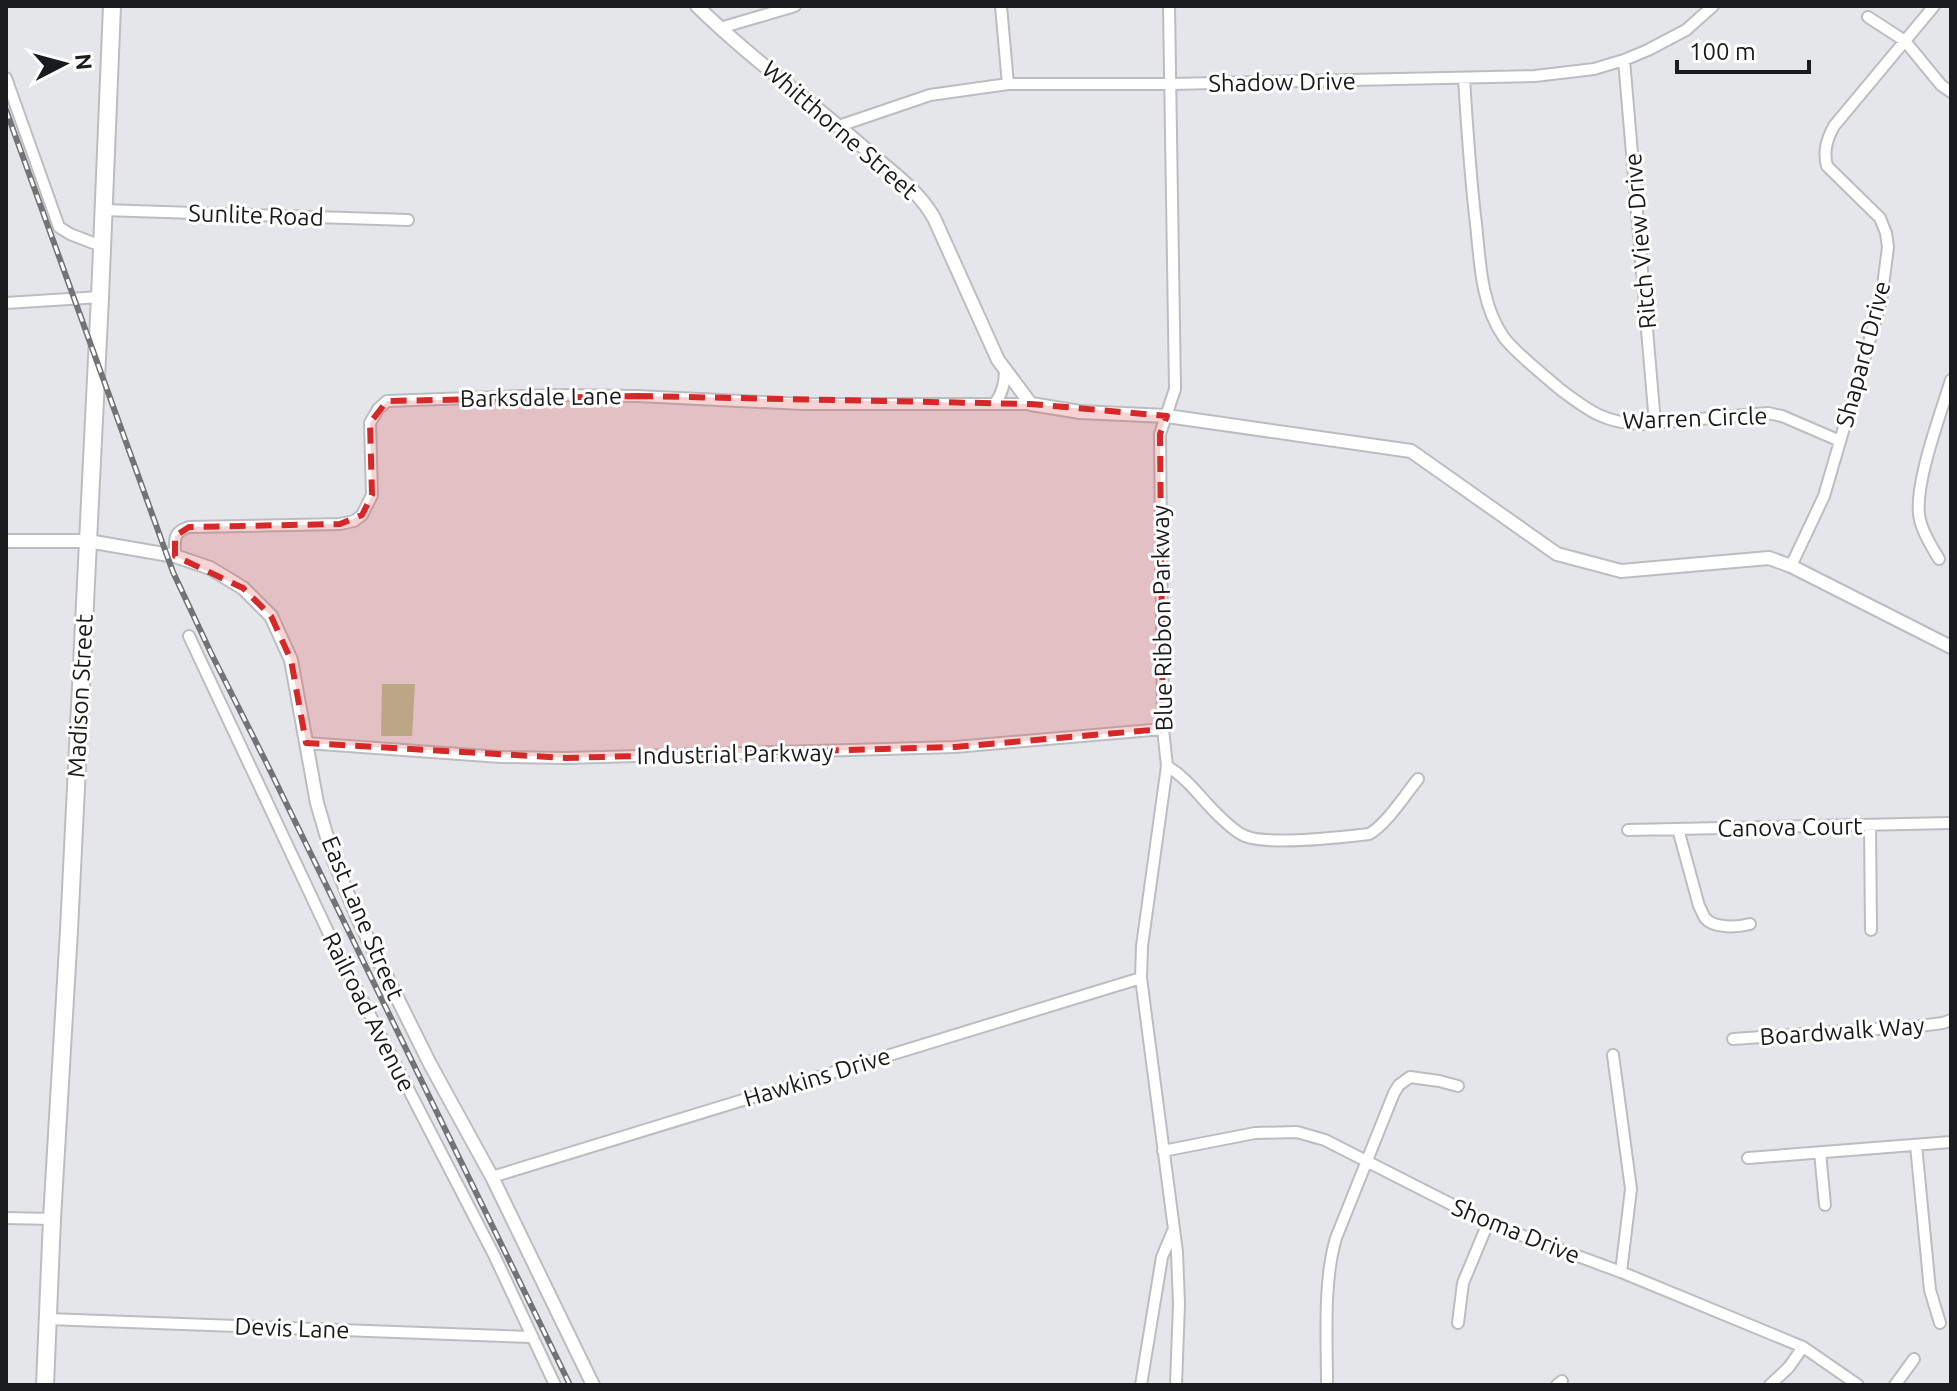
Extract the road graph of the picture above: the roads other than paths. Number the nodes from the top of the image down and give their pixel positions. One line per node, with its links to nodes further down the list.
1 (112, 6): 18 (main road, Madison Street)
2 (697, 6): 9 (street, Whitthorne Street)
3 (795, 6): 9 (street)
4 (1001, 6): 14 (street)
5 (1169, 6): 15 (street, Blue Ribbon Parkway)
6 (1713, 6): 11 (street, Shadow Drive)
7 (1934, 6): 10 (street, Shapard Drive)
8 (1868, 17): 10 (street)
9 (720, 28): 17 (street, Whitthorne Street)
10 (1905, 41): 16 (street); 29 (street, Shapard Drive)
11 (1624, 60): 13 (street, Shadow Drive); 28 (street, Ritch View Drive)
12 (6, 78): 20 (street)
13 (1464, 78): 15 (street, Shadow Drive); 28 (street, Warren Circle)
14 (1008, 84): 15 (street, Shadow Drive); 17 (street, Shadow Drive)
15 (1171, 84): 27 (street, Blue Ribbon Parkway)
16 (1951, 92)
17 (839, 126): 23 (street, Whitthorne Street)
18 (103, 210): 19 (street, Sunlite Road); 20 (main road, Madison Street)
19 (408, 220)
20 (101, 246): 21 (main road, Madison Street)
21 (100, 297): 22 (street); 31 (main road, Madison Street)
22 (6, 303)
23 (1005, 370): 25 (street); 26 (street, Whitthorne Street)
24 (1951, 380): 33 (street)
25 (995, 403): 26 (street, Barksdale Lane); 32 (street, Barksdale Lane)
26 (1031, 404): 27 (street)
27 (1167, 416): 34 (street); 37 (street, Blue Ribbon Parkway)
28 (1655, 423): 29 (street, Warren Circle)
29 (1840, 441): 34 (street, Shapard Drive)
30 (6, 541): 31 (street, East Lane Street)
31 (88, 541): 32 (street, East Lane Street); 61 (main road, Madison Street)
32 (175, 556): 38 (street, East Lane Street)
33 (1939, 559)
34 (1791, 566): 36 (street)
35 (189, 636): 68 (street, Railroad Avenue)
36 (1951, 647)
37 (1163, 729): 38 (street, Industrial Parkway); 39 (street, Blue Ribbon Parkway)
38 (306, 743): 58 (street, East Lane Street)
39 (1167, 766): 40 (street); 47 (street, Blue Ribbon Parkway)
40 (1418, 779)
41 (1951, 823): 42 (street, Canova Court)
42 (1870, 825): 43 (street, Canova Court); 46 (street)
43 (1678, 829): 44 (street, Canova Court); 45 (street)
44 (1628, 830)
45 (1750, 924)
46 (1871, 930)
47 (1141, 978): 54 (street, Blue Ribbon Parkway); 58 (street, Hawkins Drive)
48 (1951, 1020): 49 (street, Boardwalk Way)
49 (1733, 1039)
50 (1613, 1055): 64 (street)
51 (1458, 1086): 57 (street)
52 (1951, 1142): 53 (street)
53 (1916, 1145): 55 (street); 67 (street)
54 (1163, 1151): 57 (street, Shoma Drive); 63 (street, Blue Ribbon Parkway)
55 (1820, 1152): 56 (street); 59 (street)
56 (1748, 1158)
57 (1367, 1163): 62 (street, Shoma Drive); 76 (street)
58 (492, 1177): 73 (street, East Lane Street)
59 (1825, 1205)
60 (6, 1218): 61 (street)
61 (52, 1219): 65 (main road, Madison Street)
62 (1488, 1223): 64 (street, Shoma Drive); 66 (street)
63 (1174, 1229): 74 (street, Blue Ribbon Parkway); 75 (street, Blue Ribbon Parkway)
64 (1621, 1272): 69 (street, Shoma Drive)
65 (48, 1319): 68 (street, Devis Lane); 71 (main road, Madison Street)
66 (1458, 1323)
67 (1940, 1323)
68 (529, 1332): 72 (street, Railroad Avenue)
69 (1803, 1347): 77 (street); 78 (street, Shoma Drive)
70 (1914, 1359): 79 (street)
71 (45, 1385)
72 (555, 1385)
73 (593, 1385)
74 (1141, 1385)
75 (1176, 1385)
76 (1327, 1385)
77 (1770, 1385)
78 (1858, 1385)
79 (1895, 1385)

